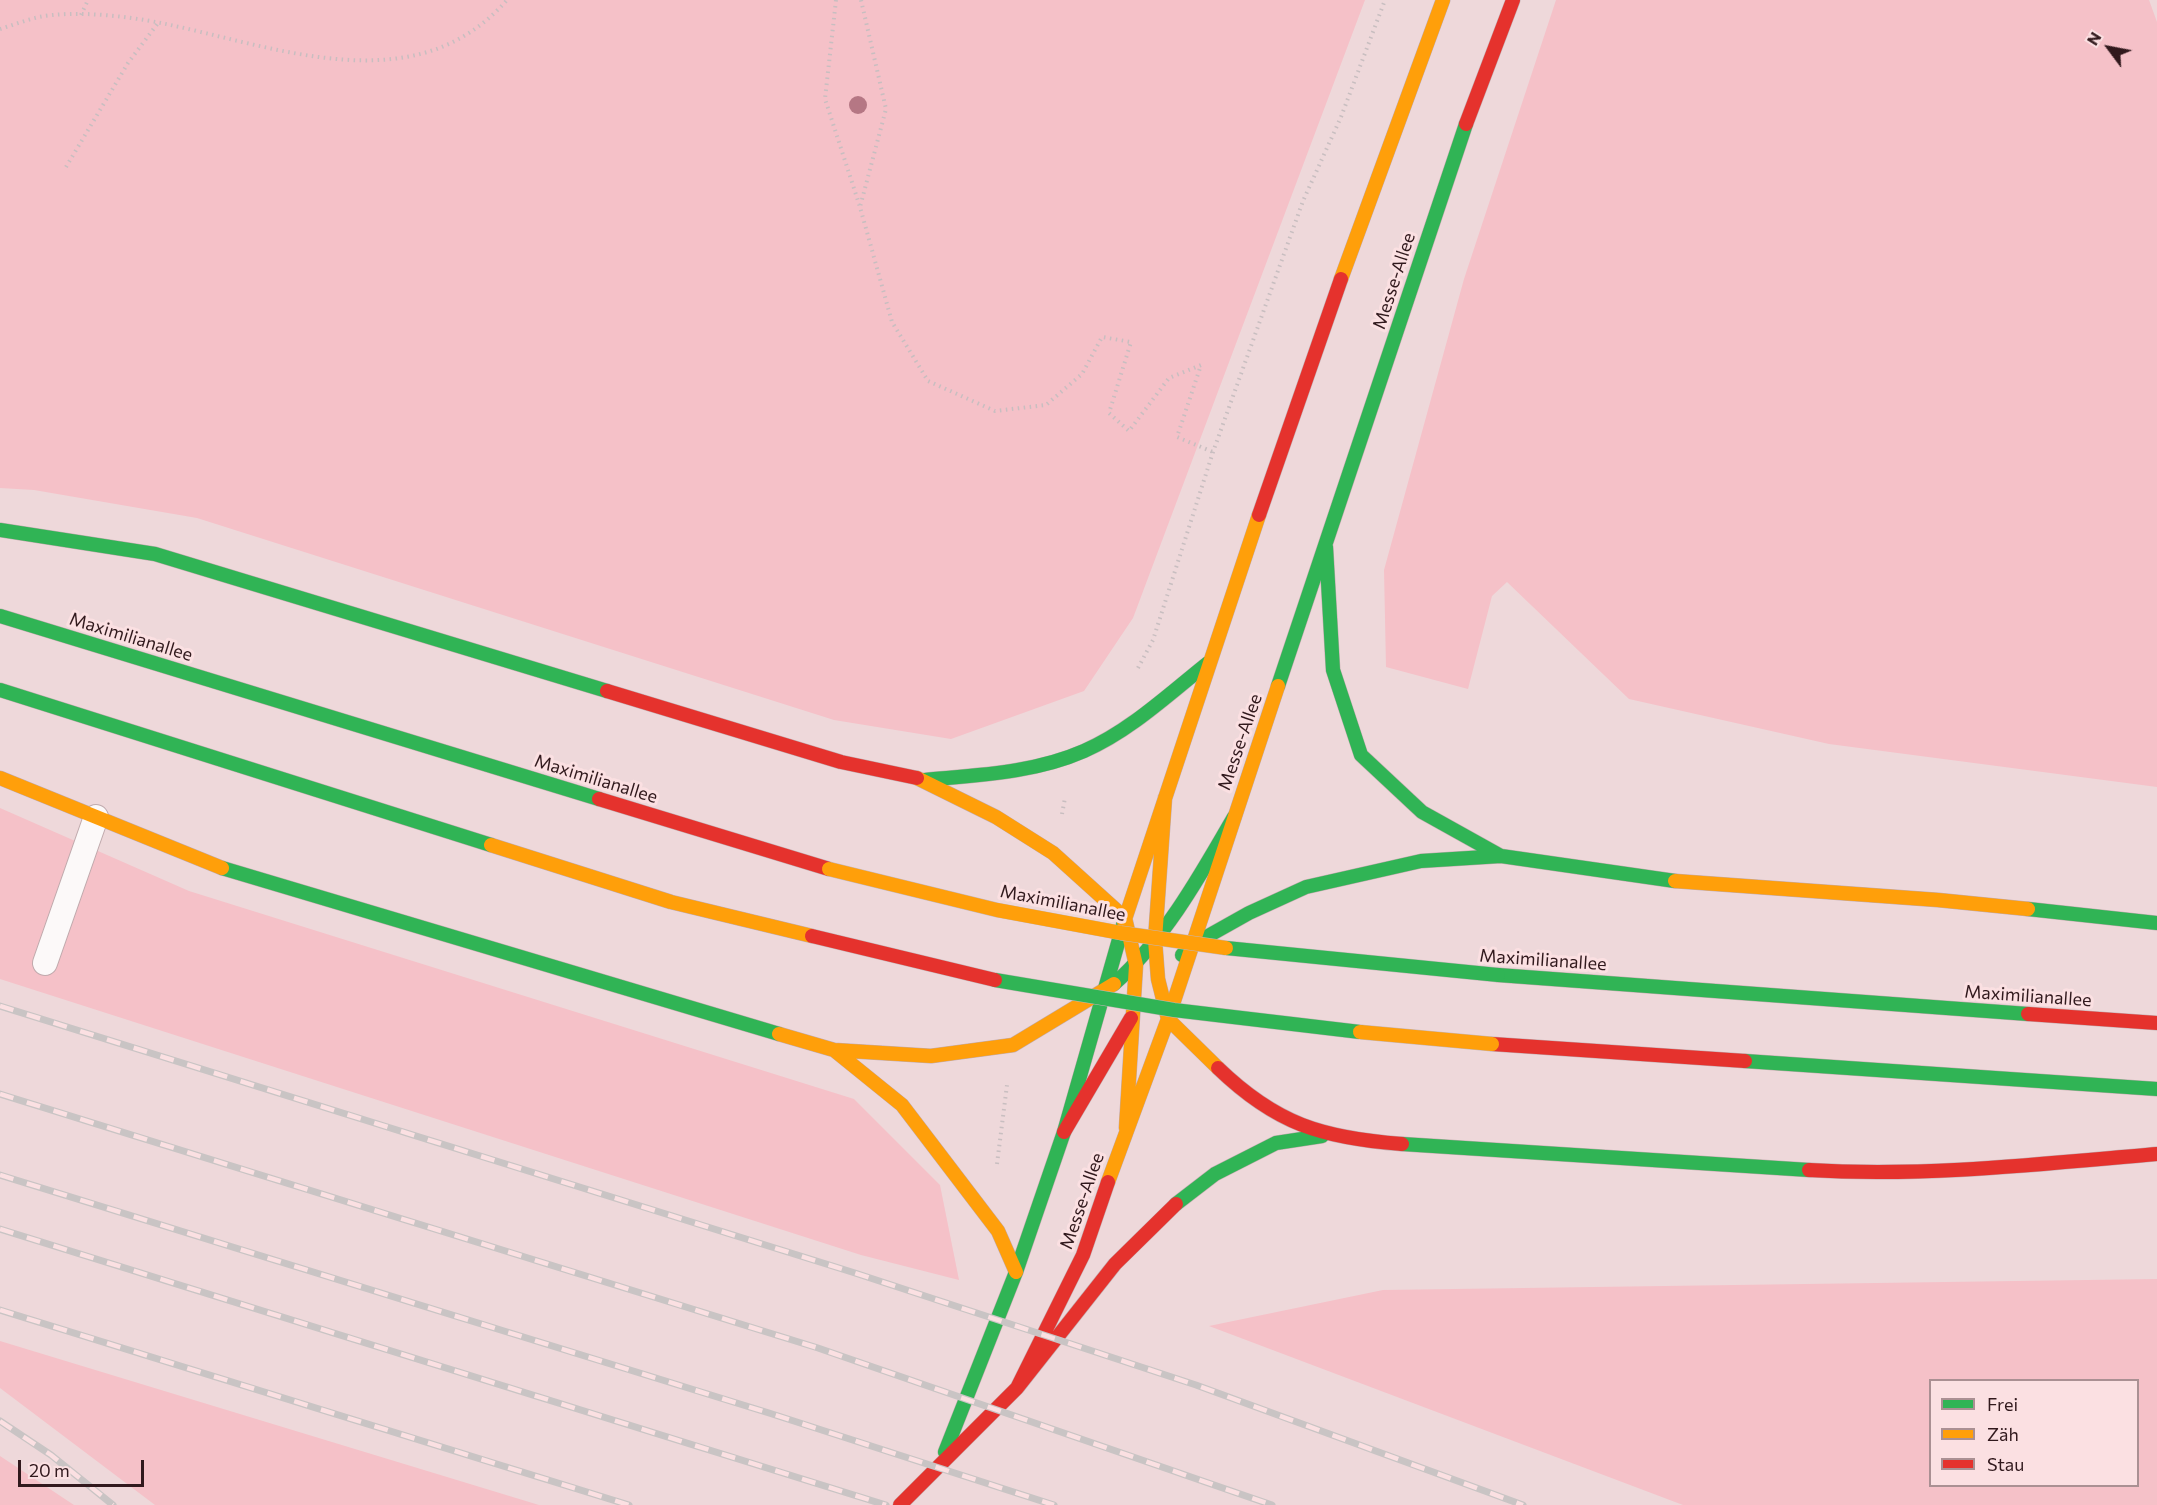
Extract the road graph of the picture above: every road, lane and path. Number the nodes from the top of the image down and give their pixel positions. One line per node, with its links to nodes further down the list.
1 (88, 0): 8 (path)
2 (507, 0): 9 (path)
3 (836, 0): 12 (path)
4 (861, 0): 12 (path)
5 (1385, 0): 13 (path)
6 (1443, 0): 17 (main road, Messe-Allee)
7 (1513, 0): 15 (main road, Messe-Allee)
8 (81, 15): 9 (path); 10 (path)
9 (159, 23): 11 (path)
10 (0, 29)
11 (66, 167)
12 (860, 207): 13 (path)
13 (1213, 452): 18 (path)
14 (0, 530): 21 (main road)
15 (1326, 547): 25 (main road, Messe-Allee); 27 (main road)
16 (0, 616): 38 (main road, Maximilianallee, bridge)
17 (1208, 663): 21 (main road); 23 (main road, Messe-Allee)
18 (1134, 676)
19 (0, 690): 41 (main road, bridge)
20 (0, 778): 26 (main road)
21 (925, 780): 28 (main road)
22 (1066, 794): 24 (path)
23 (1165, 798): 28 (main road, Messe-Allee); 30 (main road)
24 (1062, 816)
25 (1233, 817): 30 (main road); 31 (main road, Messe-Allee)
26 (96, 818): 32 (lane); 39 (main road)
27 (1501, 856): 29 (main road); 31 (main road)
28 (1125, 918): 33 (main road); 35 (main road, Messe-Allee)
29 (2157, 923)
30 (1155, 940): 33 (main road); 34 (main road)
31 (1192, 945): 34 (main road); 37 (main road, Messe-Allee)
32 (45, 963)
33 (1136, 965): 35 (main road); 36 (main road)
34 (1158, 978): 36 (main road); 37 (main road)
35 (1106, 991): 39 (main road); 43 (main road, Messe-Allee)
36 (1135, 1010): 42 (main road); 43 (main road)
37 (1167, 1019): 42 (main road, Messe-Allee); 44 (main road)
38 (2157, 1023)
39 (834, 1050): 47 (main road)
40 (1008, 1075): 46 (path)
41 (2157, 1089)
42 (1126, 1128): 48 (main road, Messe-Allee)
43 (1064, 1132): 47 (main road, Messe-Allee)
44 (1327, 1135): 45 (main road); 48 (main road)
45 (2157, 1154)
46 (996, 1166)
47 (1016, 1272): 49 (main road, Messe-Allee)
48 (1017, 1388): 49 (main road, Messe-Allee)
49 (941, 1462): 50 (main road, Messe-Allee)
50 (900, 1505)

